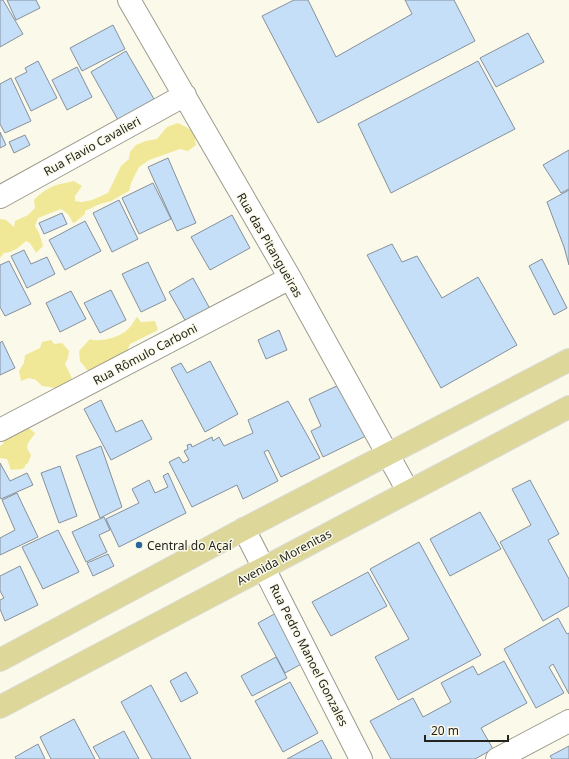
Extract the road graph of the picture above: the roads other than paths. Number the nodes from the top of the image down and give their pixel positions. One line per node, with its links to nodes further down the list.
1 (129, 0): 2 (street, Rua das Pitangueiras)
2 (185, 95): 3 (street, Rua Flavio Cavalieri); 4 (street, Rua das Pitangueiras)
3 (0, 197)
4 (290, 278): 7 (street, Rua Rômulo Carboni); 8 (street, Rua das Pitangueiras)
5 (569, 360): 8 (main road)
6 (569, 407): 9 (main road, Avenida Morenitas)
7 (0, 430)
8 (388, 454): 9 (street, Rua das Pitangueiras); 10 (main road)
9 (408, 491): 11 (main road, Avenida Morenitas)
10 (244, 529): 11 (street, Rua Pedro Manoel Gonzales); 12 (main road)
11 (264, 567): 13 (main road, Avenida Morenitas); 15 (street, Rua Pedro Manoel Gonzales)
12 (0, 660)
13 (0, 707)
14 (569, 721): 16 (street)
15 (362, 759)
16 (497, 759)

